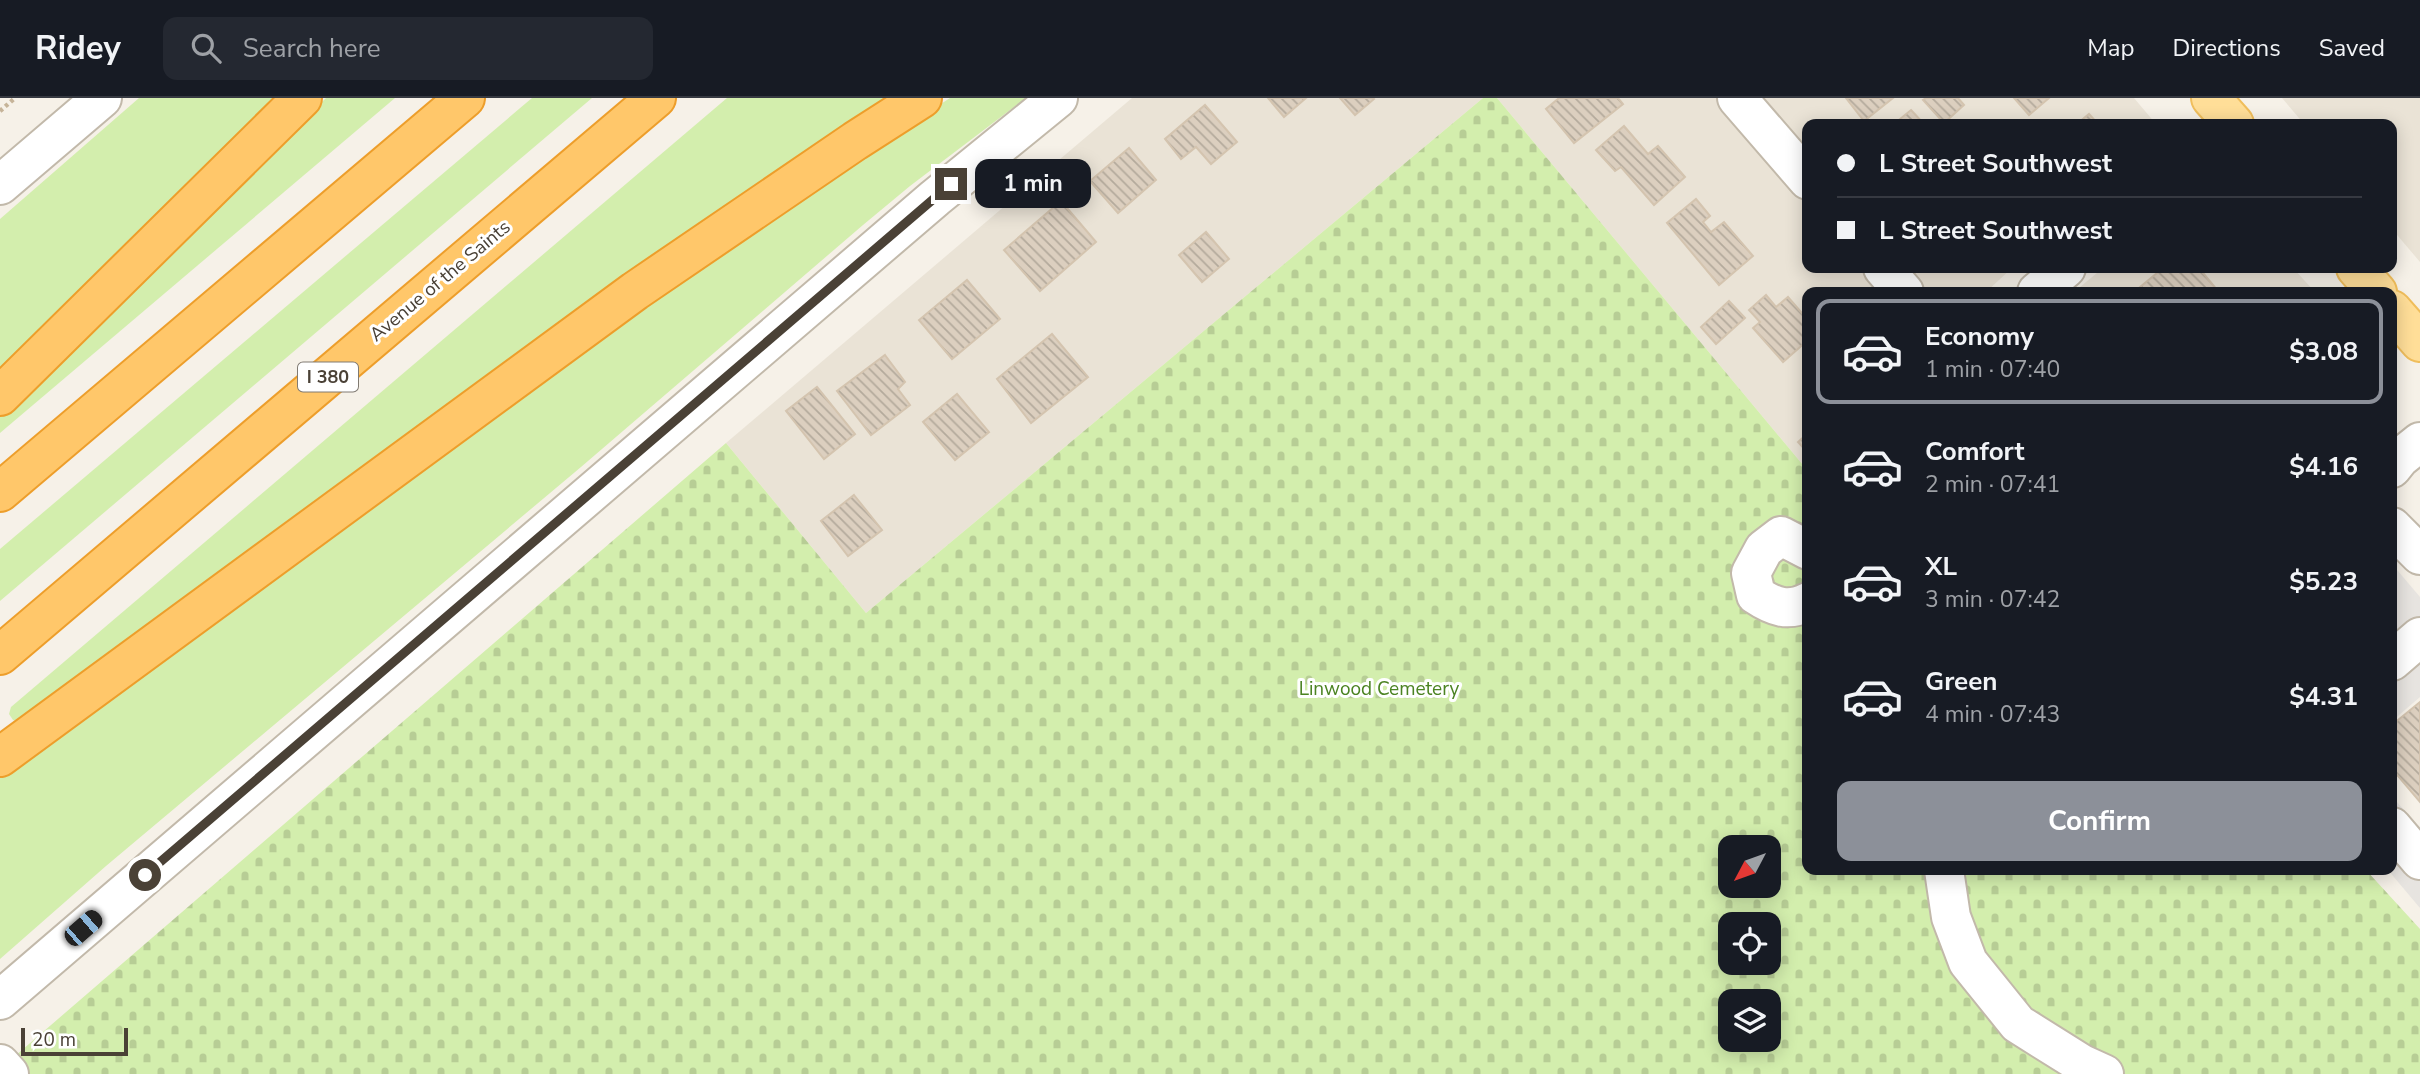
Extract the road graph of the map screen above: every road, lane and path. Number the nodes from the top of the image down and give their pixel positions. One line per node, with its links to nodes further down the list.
1 (15, 98): 10 (path)
2 (102, 98): 13 (street)
3 (302, 98): 22 (highway)
4 (465, 98): 25 (highway)
5 (656, 98): 31 (highway, Avenue of the Saints / I 380)
6 (922, 98): 33 (highway)
7 (1058, 98): 37 (street)
8 (1737, 98): 12 (street)
9 (2211, 98): 11 (main road)
10 (0, 111)
11 (2230, 119)
12 (1802, 173)
13 (0, 185)
14 (1887, 273): 17 (street)
15 (2060, 273): 18 (street)
16 (2360, 273): 19 (main road)
17 (1900, 287)
18 (2043, 287)
19 (2373, 287)
20 (2397, 316): 21 (main road)
21 (2420, 342)
22 (0, 396)
23 (2420, 442): 24 (street)
24 (2397, 462)
25 (0, 492)
26 (2397, 532): 28 (street)
27 (1802, 547): 29 (street)
28 (2420, 555)
29 (1802, 605)
30 (2420, 637): 32 (street)
31 (0, 655)
32 (2397, 657)
33 (0, 757)
34 (2397, 833): 35 (street)
35 (2420, 860)
36 (1945, 875): 40 (street)
37 (0, 1000)
38 (0, 1064): 39 (street)
39 (9, 1074)
40 (2104, 1074)

